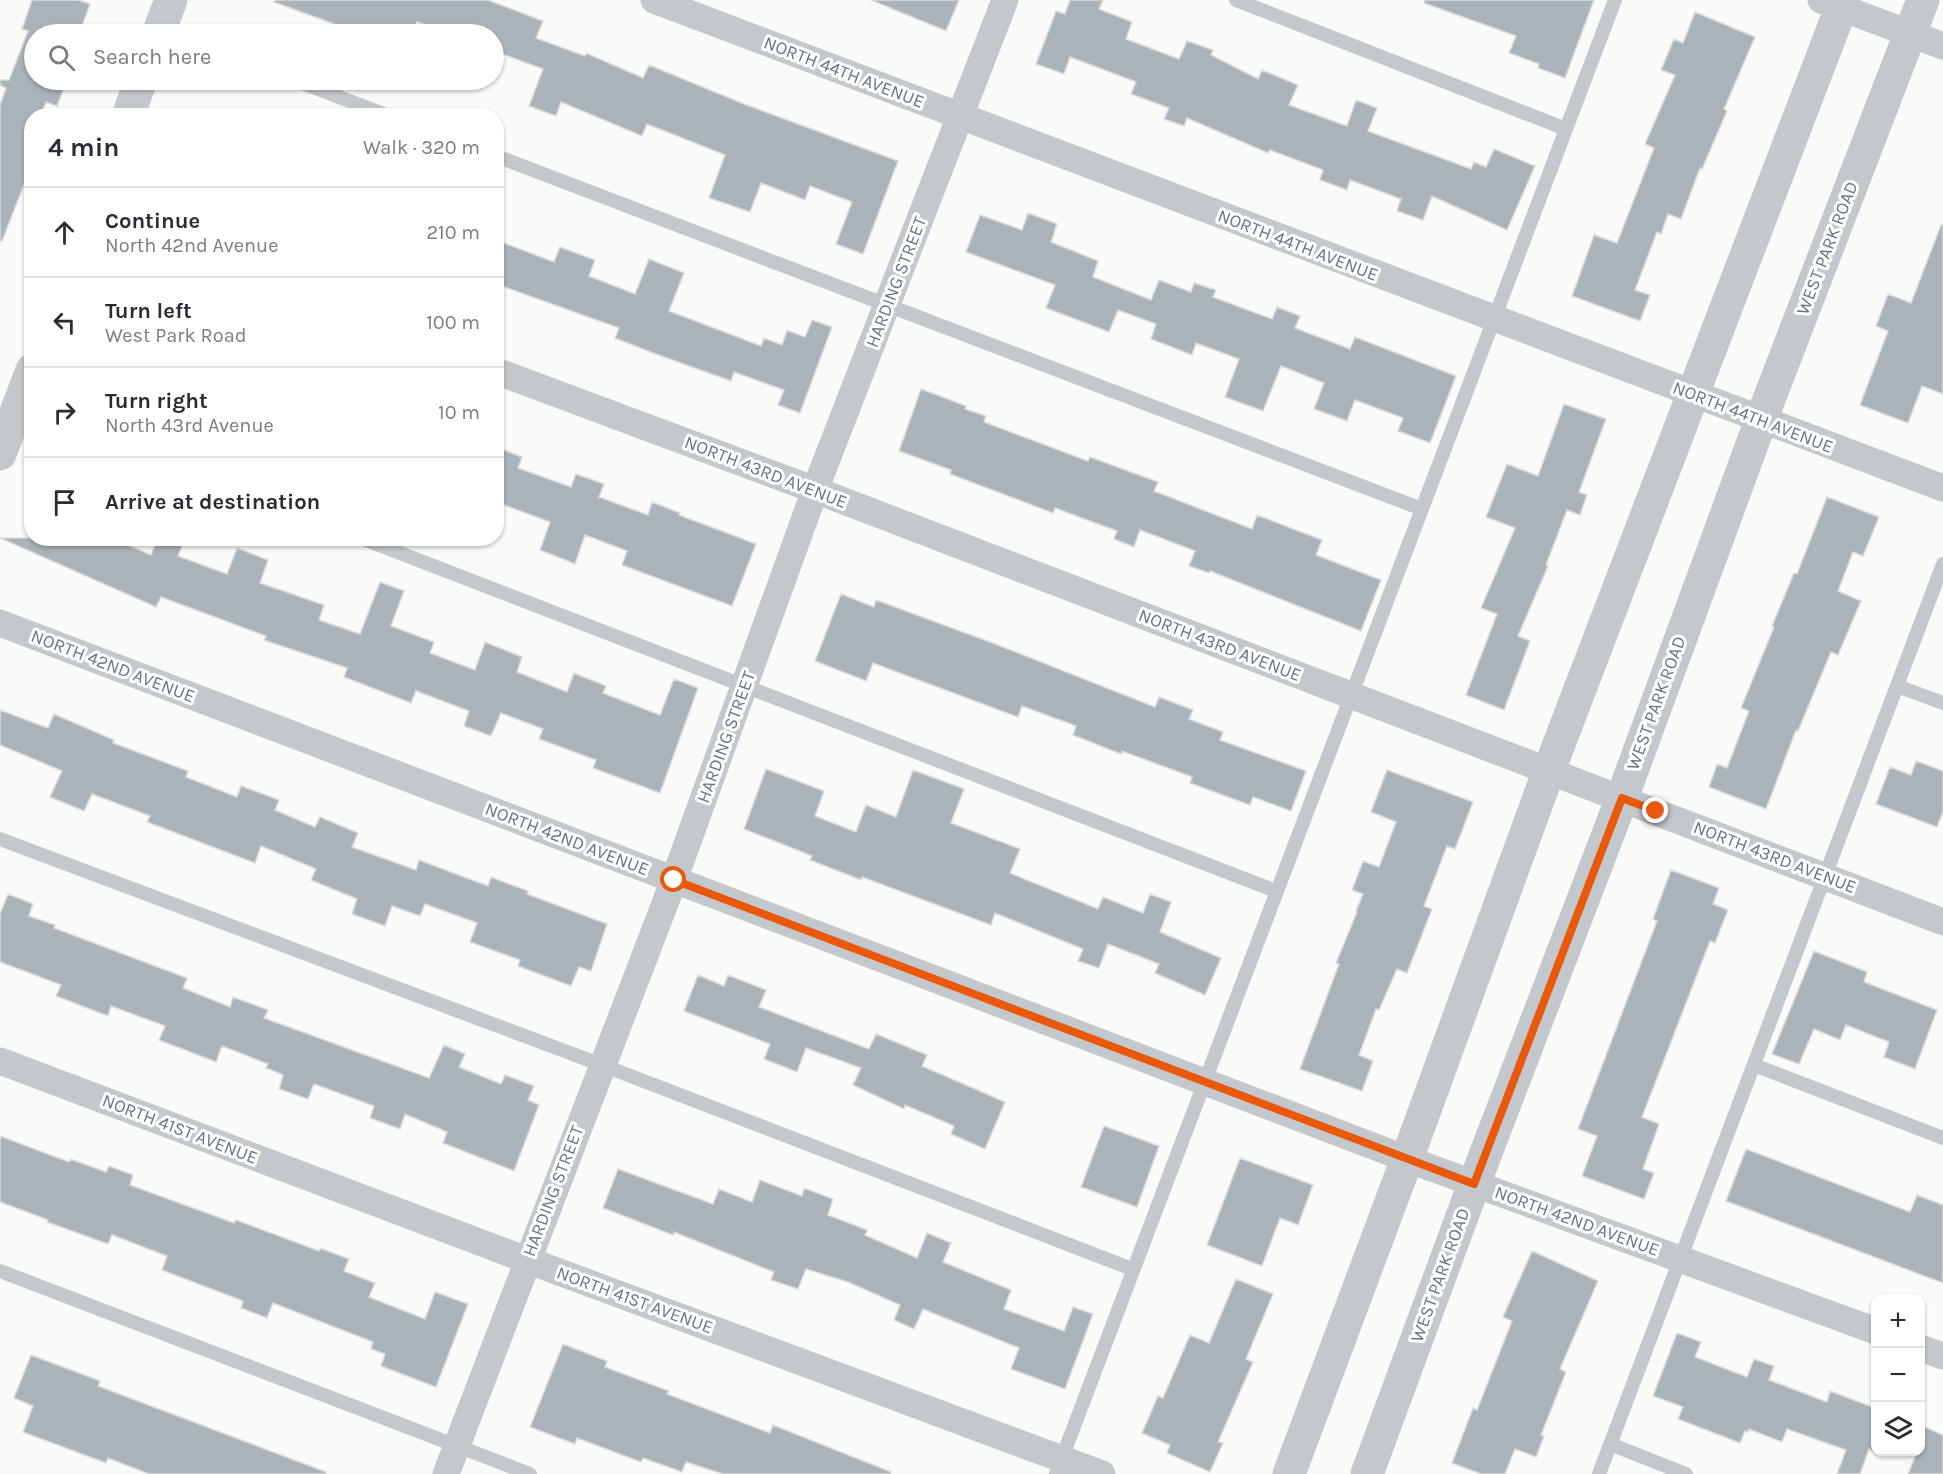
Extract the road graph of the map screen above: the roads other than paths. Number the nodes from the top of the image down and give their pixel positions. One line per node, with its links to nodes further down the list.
1 (654, 0): 13 (street, NORTH 44TH AVENUE)
2 (1005, 0): 13 (street, HARDING STREET)
3 (1236, 0): 14 (lane)
4 (1616, 0): 14 (lane)
5 (1923, 0): 7 (street, WEST PARK ROAD)
6 (1835, 2): 7 (street); 19 (street)
7 (1910, 34): 8 (street); 21 (street, WEST PARK ROAD)
8 (1943, 46)
9 (137, 90): 11 (street)
10 (320, 90): 12 (lane)
11 (131, 108)
12 (368, 108)
13 (960, 117): 16 (street, HARDING STREET); 17 (street, NORTH 44TH AVENUE)
14 (1566, 129): 17 (lane)
15 (504, 159): 16 (lane)
16 (887, 304): 24 (street, HARDING STREET); 25 (lane)
17 (1494, 319): 19 (street, NORTH 44TH AVENUE); 25 (lane)
18 (504, 374): 24 (street, NORTH 43RD AVENUE)
19 (1692, 394): 21 (street, NORTH 44TH AVENUE); 33 (street)
20 (24, 410): 22 (street)
21 (1761, 420): 23 (street, NORTH 44TH AVENUE); 34 (street, WEST PARK ROAD)
22 (0, 454)
23 (1943, 488)
24 (815, 490): 29 (street, HARDING STREET); 31 (street, NORTH 43RD AVENUE)
25 (1422, 509): 31 (lane)
26 (382, 546): 29 (lane)
27 (1943, 564): 30 (lane)
28 (0, 623): 37 (street, NORTH 42ND AVENUE)
29 (745, 685): 37 (street, HARDING STREET); 38 (lane)
30 (1897, 686): 32 (lane); 36 (lane)
31 (1351, 695): 33 (street, NORTH 43RD AVENUE); 38 (lane)
32 (1943, 703)
33 (1549, 770): 34 (street, NORTH 43RD AVENUE); 45 (street)
34 (1622, 798): 36 (street, NORTH 43RD AVENUE); 46 (street, WEST PARK ROAD)
35 (0, 839): 41 (lane)
36 (1826, 876): 39 (street, NORTH 43RD AVENUE); 42 (lane)
37 (674, 880): 41 (street, HARDING STREET); 43 (street, NORTH 42ND AVENUE)
38 (1276, 891): 43 (lane)
39 (1943, 922)
40 (0, 1061): 47 (street, NORTH 41ST AVENUE)
41 (602, 1065): 47 (street, HARDING STREET); 49 (lane)
42 (1754, 1065): 44 (lane); 48 (lane)
43 (1204, 1082): 45 (street, NORTH 42ND AVENUE); 49 (lane)
44 (1943, 1138)
45 (1407, 1159): 46 (street, NORTH 42ND AVENUE); 60 (street)
46 (1474, 1184): 48 (street, NORTH 42ND AVENUE); 61 (street, WEST PARK ROAD)
47 (527, 1260): 55 (street, HARDING STREET); 56 (street, NORTH 41ST AVENUE)
48 (1680, 1260): 51 (street, NORTH 42ND AVENUE); 54 (lane)
49 (1132, 1269): 56 (lane)
50 (0, 1271): 55 (lane)
51 (1871, 1330)
52 (1925, 1350): 53 (street)
53 (1943, 1356)
54 (1610, 1444): 62 (lane); 63 (lane)
55 (456, 1446): 57 (street, HARDING STREET); 58 (lane)
56 (1059, 1466): 59 (street, NORTH 41ST AVENUE)
57 (446, 1474)
58 (530, 1474)
59 (1102, 1474)
60 (1289, 1474)
61 (1367, 1474)
62 (1599, 1474)
63 (1686, 1474)

